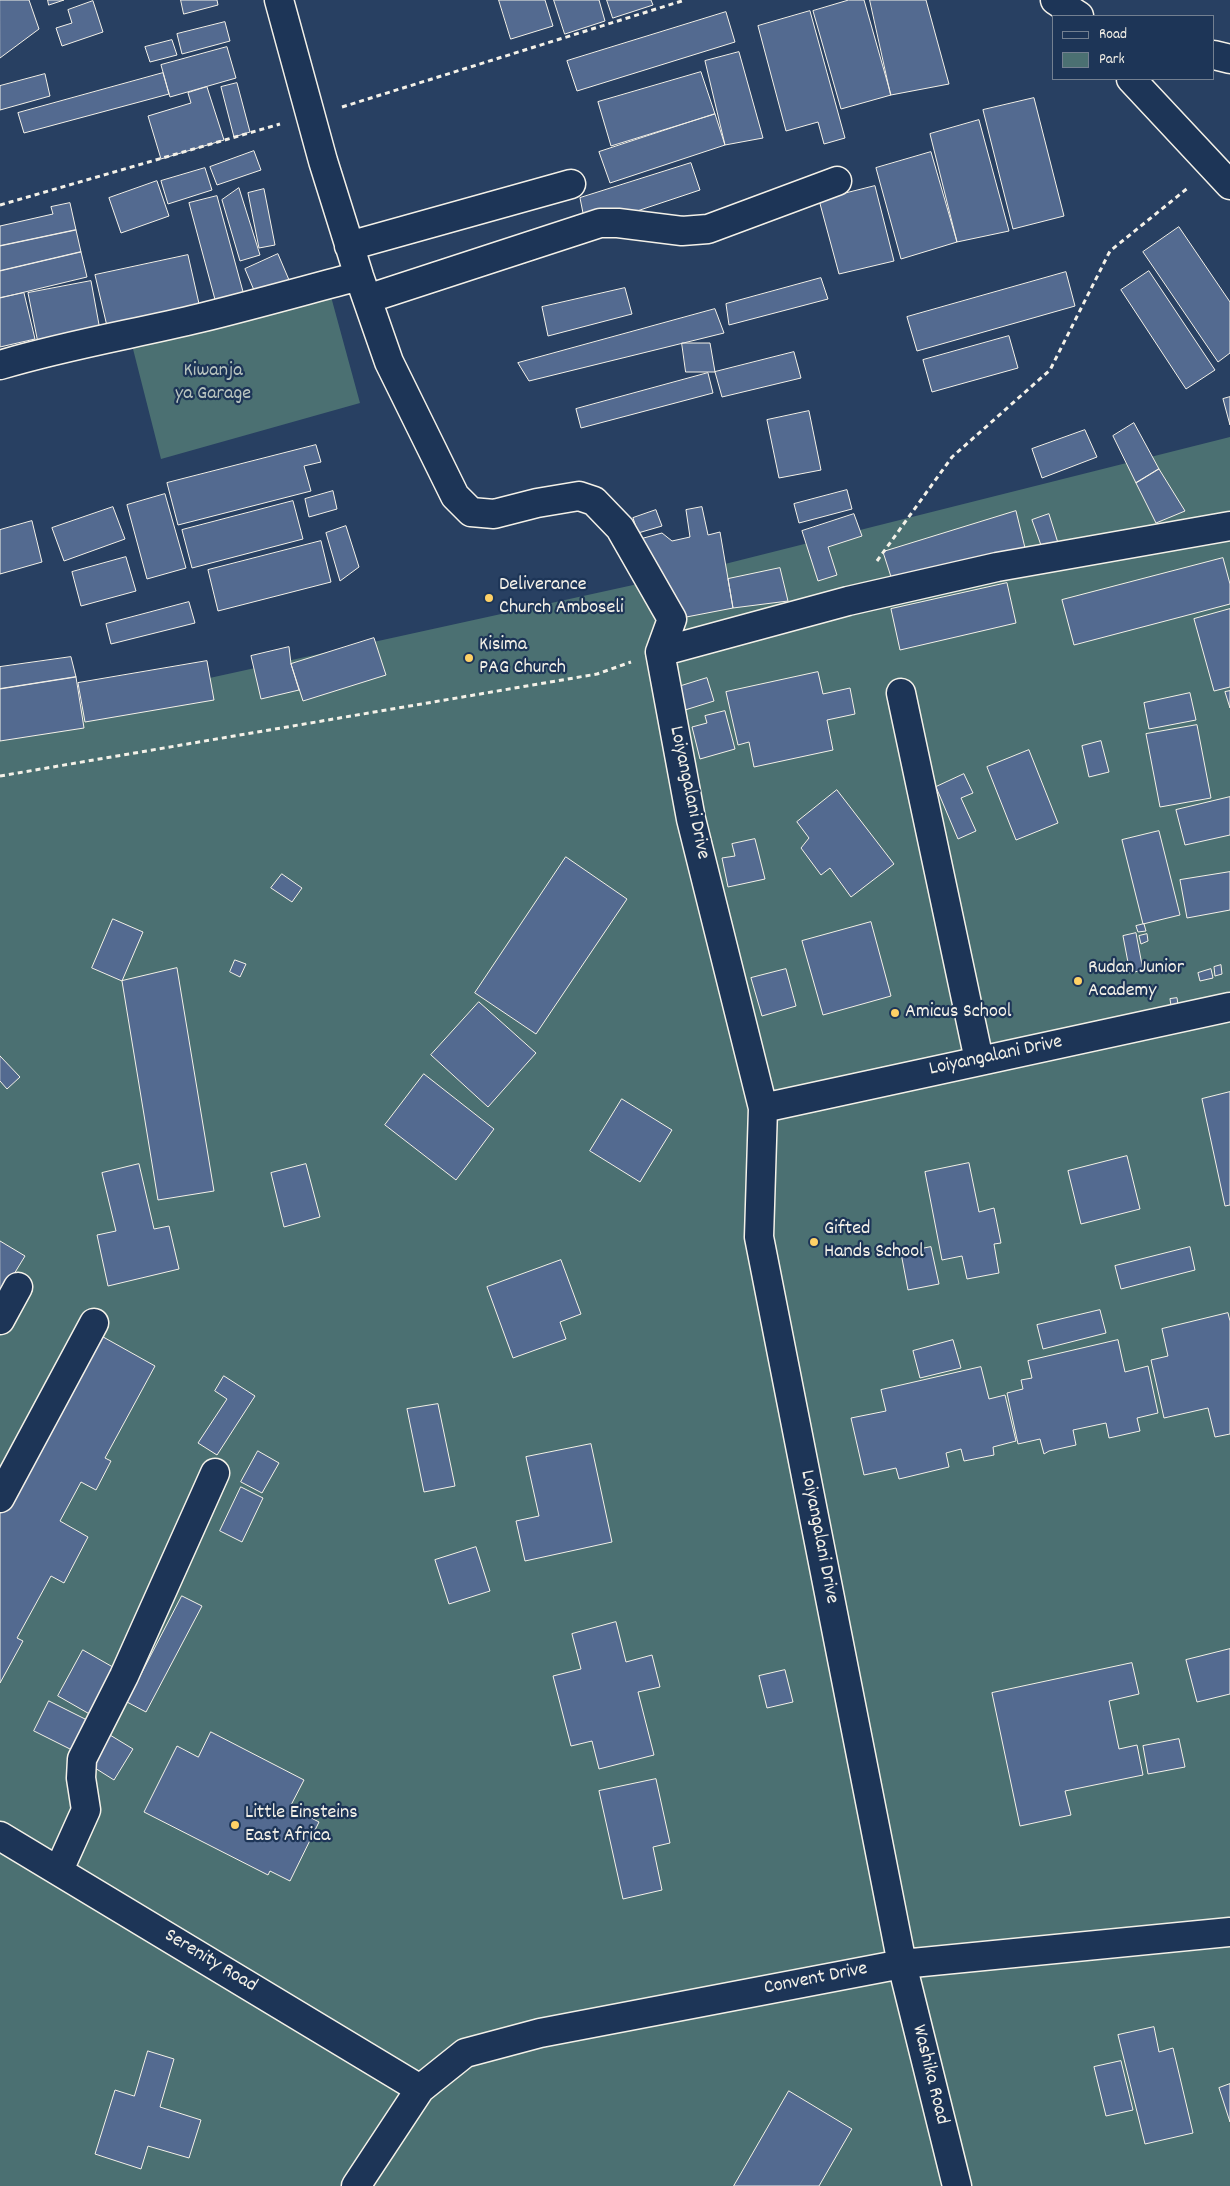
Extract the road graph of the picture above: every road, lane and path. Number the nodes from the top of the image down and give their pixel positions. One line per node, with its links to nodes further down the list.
1 (279, 0): 8 (street)
2 (685, 0): 8 (path)
3 (1060, 6): 4 (street)
4 (1077, 15)
5 (1215, 56): 6 (street)
6 (1230, 60)
7 (1132, 80): 9 (street)
8 (310, 117): 12 (path); 13 (street)
9 (1222, 175): 17 (path)
10 (837, 181): 14 (street)
11 (571, 184): 13 (street)
12 (0, 205)
13 (349, 246): 14 (street)
14 (363, 288): 15 (street); 18 (street)
15 (0, 365)
16 (1230, 526): 17 (street)
17 (848, 602): 18 (street)
18 (660, 652): 20 (path); 23 (street, Loiyangalani Drive)
19 (901, 693): 22 (street)
20 (0, 776)
21 (1230, 1007): 22 (street, Loiyangalani Drive)
22 (979, 1060): 23 (street, Loiyangalani Drive)
23 (763, 1108): 32 (street, Loiyangalani Drive)
24 (18, 1287): 25 (street)
25 (0, 1320)
26 (94, 1323): 28 (street)
27 (215, 1473): 30 (street)
28 (0, 1498)
29 (0, 1836): 30 (street, Serenity Road)
30 (59, 1870): 33 (street, Serenity Road)
31 (1230, 1932): 32 (street, Convent Drive)
32 (902, 1964): 33 (street, Convent Drive); 35 (street, Washika Road)
33 (420, 2089): 34 (street, Convent Drive)
34 (356, 2186)
35 (957, 2186)

